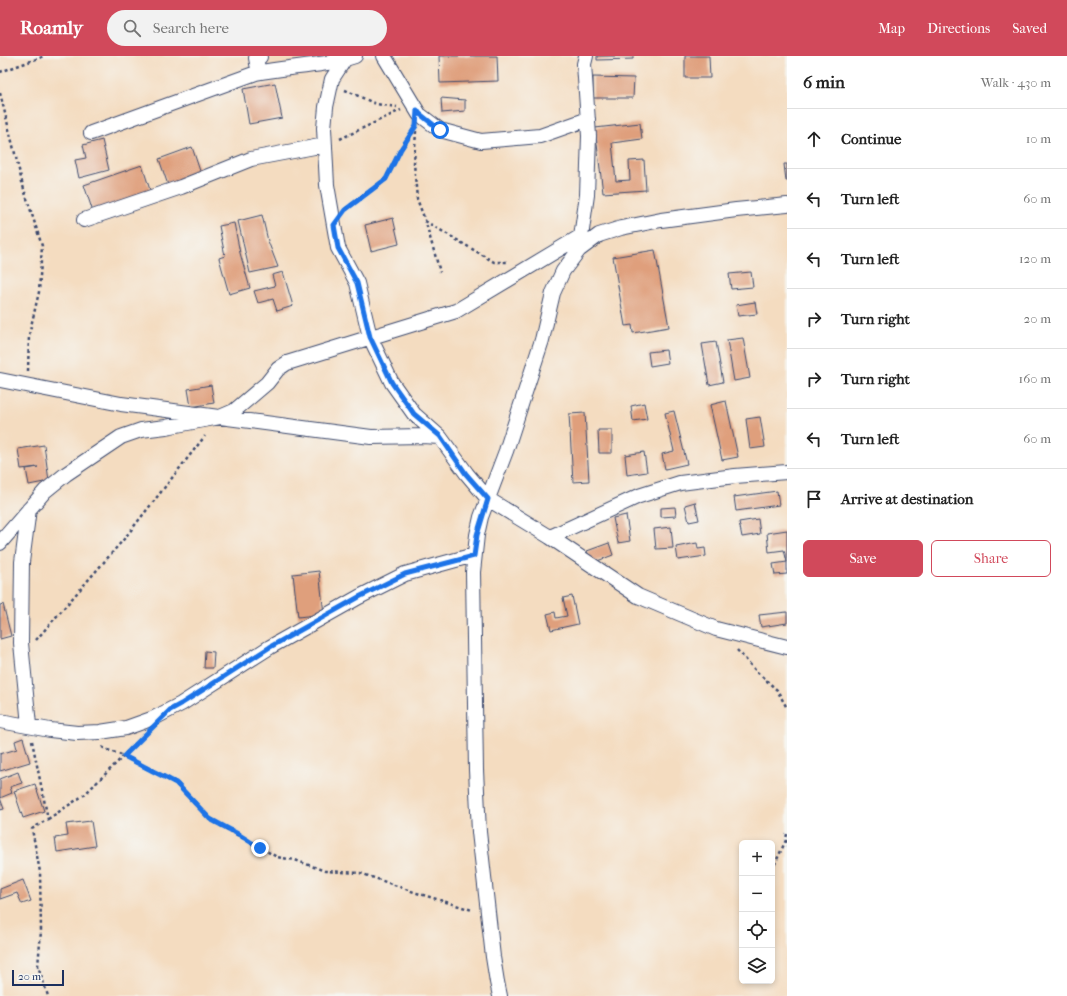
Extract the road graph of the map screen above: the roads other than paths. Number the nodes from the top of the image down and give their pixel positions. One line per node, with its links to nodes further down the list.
1 (384, 56): 6 (street)
2 (586, 56): 6 (street)
3 (260, 57): 5 (street)
4 (350, 58): 5 (street); 8 (street)
5 (256, 72): 7 (street)
6 (588, 119): 11 (street)
7 (91, 133)
8 (325, 146): 10 (street); 13 (street)
9 (787, 205): 12 (street)
10 (84, 220)
11 (581, 236): 12 (street); 13 (street)
12 (579, 250): 18 (street)
13 (370, 337): 15 (street); 16 (street)
14 (0, 380): 15 (street)
15 (220, 416): 16 (street); 19 (street)
16 (440, 436): 18 (street)
17 (787, 472): 20 (street)
18 (488, 499): 20 (street); 22 (street)
19 (29, 509): 21 (street); 25 (street)
20 (550, 537): 23 (street)
21 (0, 543)
22 (474, 556): 25 (street); 26 (street)
23 (787, 647)
24 (0, 721): 25 (street)
25 (29, 725)
26 (500, 996)

